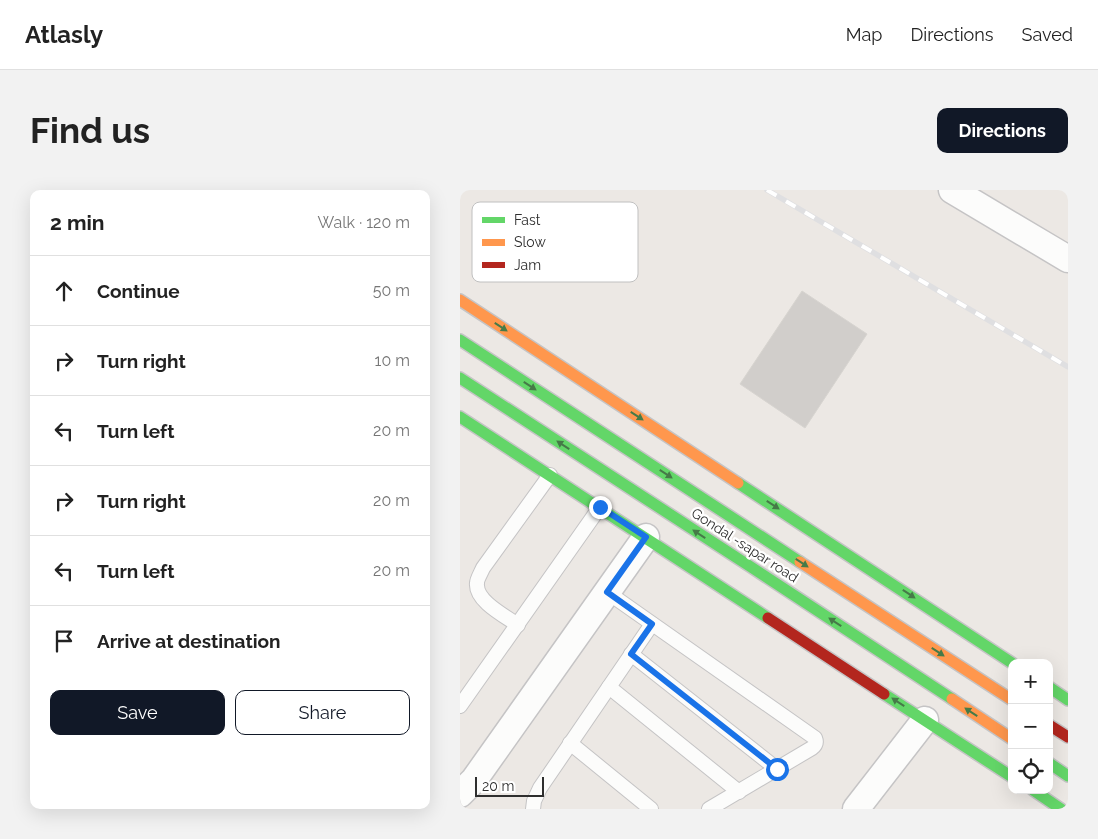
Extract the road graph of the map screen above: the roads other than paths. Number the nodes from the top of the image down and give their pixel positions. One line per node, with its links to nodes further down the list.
1 (966, 194): 2 (street)
2 (1068, 259)
3 (460, 300): 14 (main road, one-way to 14)
4 (460, 340): 17 (main road, one-way to 17)
5 (460, 378): 22 (main road, Gondal -sapar road, one-way to 5)
6 (460, 417): 7 (main road)
7 (550, 475): 8 (main road); 11 (lane)
8 (600, 507): 9 (main road); 11 (lane)
9 (646, 537): 10 (street); 20 (main road, one-way to 9)
10 (607, 592): 12 (lane); 30 (street)
11 (518, 624): 19 (lane)
12 (652, 624): 13 (lane); 26 (lane)
13 (631, 654): 15 (lane); 26 (lane)
14 (1008, 660)
15 (609, 687): 24 (lane); 29 (lane)
16 (1053, 690): 18 (main road)
17 (1008, 697)
18 (1068, 700)
19 (460, 706)
20 (925, 720): 27 (main road); 35 (street)
21 (1053, 728): 23 (main road)
22 (1008, 736)
23 (1068, 737)
24 (570, 743): 32 (lane); 33 (lane)
25 (1053, 766): 28 (main road)
26 (777, 769): 29 (lane)
27 (1008, 773)
28 (1068, 776)
29 (739, 792): 34 (lane)
30 (460, 794)
31 (1038, 794): 36 (main road)
32 (533, 809)
33 (651, 809)
34 (709, 809)
35 (856, 809)
36 (1061, 809)

